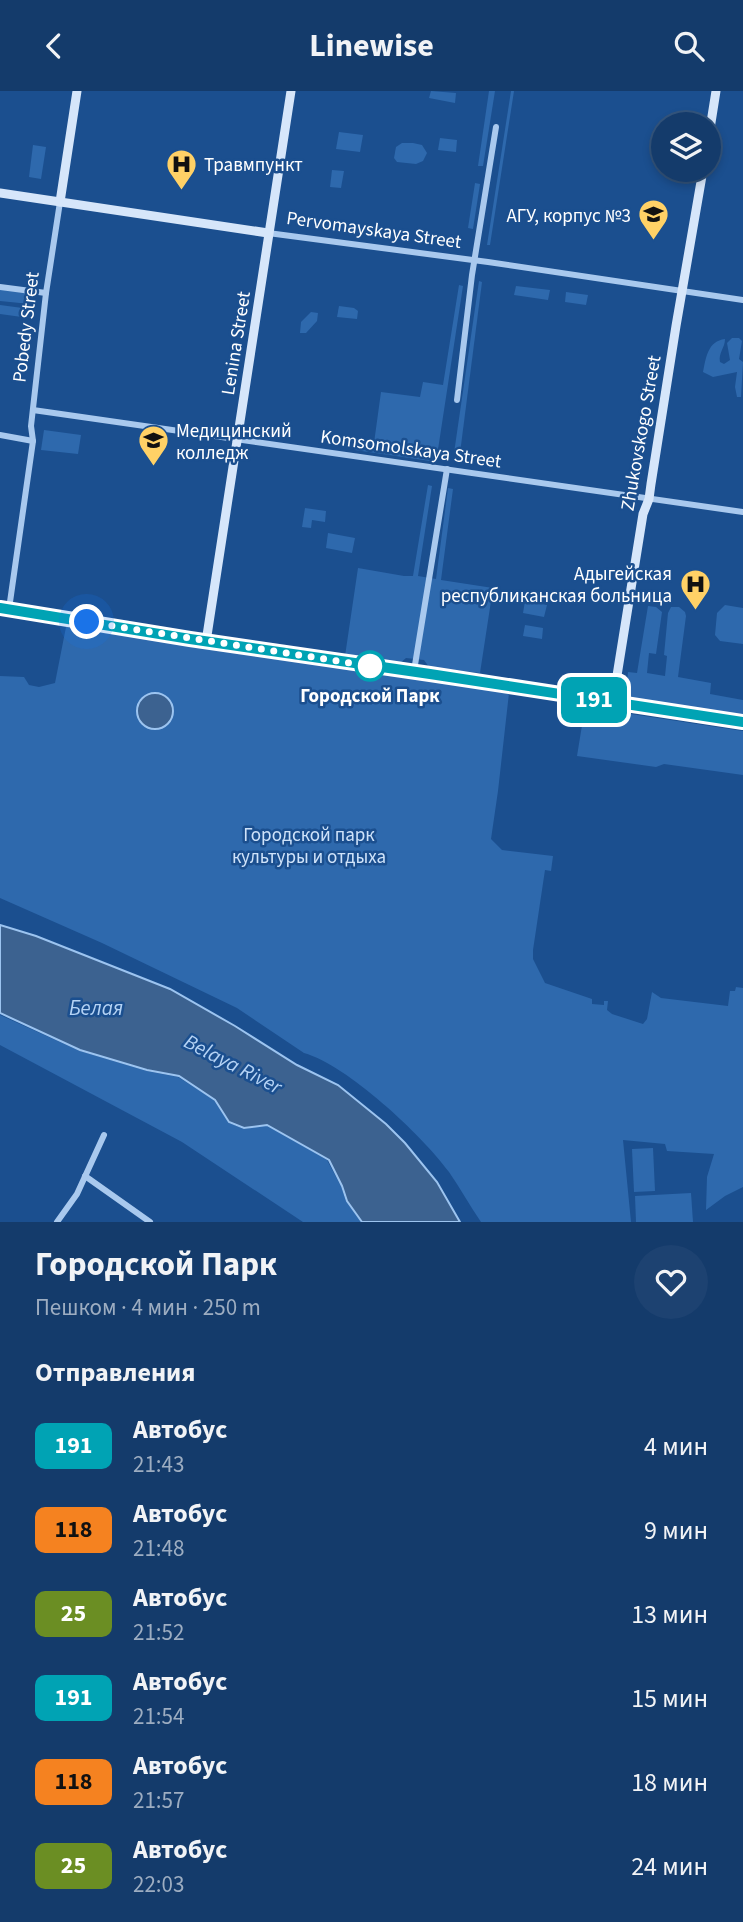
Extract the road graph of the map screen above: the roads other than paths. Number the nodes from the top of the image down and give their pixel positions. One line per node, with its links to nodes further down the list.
1 (77, 91): 8 (street, Pobedy Street)
2 (291, 91): 9 (street, Lenina Street)
3 (716, 91): 4 (street)
4 (713, 112)
5 (496, 127): 10 (street)
6 (701, 182): 12 (street, Zhukovskogo Street)
7 (0, 193): 8 (street, Pervomayskaya Street)
8 (60, 201): 9 (street, Pervomayskaya Street); 13 (street, Pobedy Street)
9 (268, 233): 10 (street, Pervomayskaya Street); 18 (street, Lenina Street)
10 (475, 260): 12 (street, Pervomayskaya Street); 15 (street)
11 (0, 287): 13 (street)
12 (682, 291): 14 (street, Pervomayskaya Street); 21 (street, Zhukovskogo Street)
13 (46, 293): 16 (street, Pobedy Street)
14 (743, 300)
15 (457, 400)
16 (33, 410): 18 (street, Komsomolskaya Street); 19 (street, Pobedy Street)
17 (0, 435): 19 (street)
18 (237, 439): 20 (street, Komsomolskaya Street); 24 (street, Lenina Street)
19 (33, 441): 23 (street, Pobedy Street)
20 (447, 469): 21 (street, Komsomolskaya Street); 25 (street)
21 (649, 499): 22 (street, Komsomolskaya Street); 26 (street, Zhukovskogo Street)
22 (743, 512)
23 (4, 608): 24 (street)
24 (206, 642): 25 (street)
25 (415, 668): 26 (street)
26 (616, 703): 27 (street)
27 (743, 722)
28 (104, 1135): 29 (street)
29 (85, 1176): 30 (street); 31 (street)
30 (57, 1222)
31 (150, 1222)

